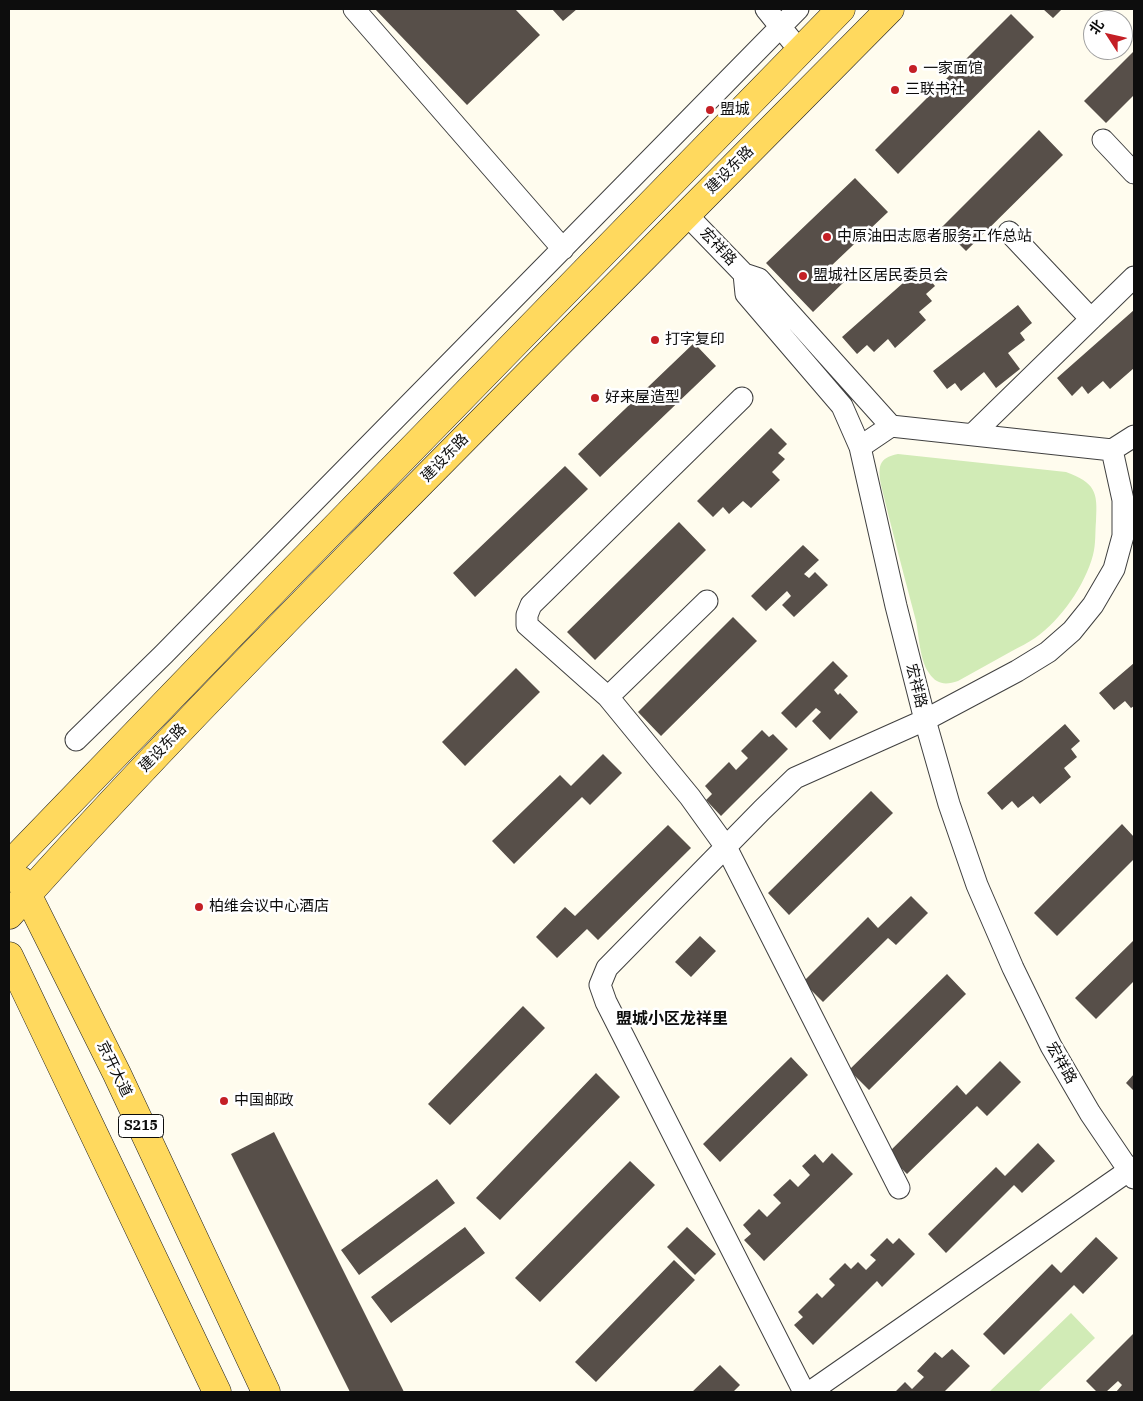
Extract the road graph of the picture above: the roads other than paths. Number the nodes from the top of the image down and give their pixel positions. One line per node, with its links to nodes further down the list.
1 (354, 9): 12 (street)
2 (766, 9): 6 (street)
3 (798, 9): 6 (street)
4 (841, 9): 7 (main road, 建设东路)
5 (890, 9): 10 (main road, 建设东路)
6 (781, 27): 7 (street); 12 (street)
7 (800, 51): 28 (main road, 建设东路)
8 (1103, 140): 9 (street)
9 (1134, 173)
10 (686, 214): 13 (street, 宏祥路); 29 (main road, 建设东路)
11 (1009, 232): 15 (street)
12 (563, 249): 26 (street)
13 (744, 274): 17 (street); 20 (street, 宏祥路)
14 (1134, 277): 15 (street)
15 (1092, 319): 18 (street)
16 (742, 398): 24 (street)
17 (891, 426): 18 (street); 20 (street)
18 (973, 434): 21 (street)
19 (1134, 436): 21 (street)
20 (860, 447): 25 (street, 宏祥路)
21 (1112, 450): 22 (street)
22 (1129, 539): 25 (street)
23 (707, 601): 24 (street)
24 (608, 697): 27 (street)
25 (925, 720): 27 (street); 32 (street, 宏祥路)
26 (76, 740)
27 (726, 847): 33 (street); 36 (street)
28 (10, 860): 29 (main road, 京开大道 / S215)
29 (27, 894): 30 (main road, 建设东路); 35 (main road, 京开大道 / S215)
30 (9, 914)
31 (9, 956): 34 (main road, S215)
32 (1133, 1172): 37 (street)
33 (899, 1188)
34 (218, 1392)
35 (266, 1392)
36 (804, 1392)
37 (810, 1392)

